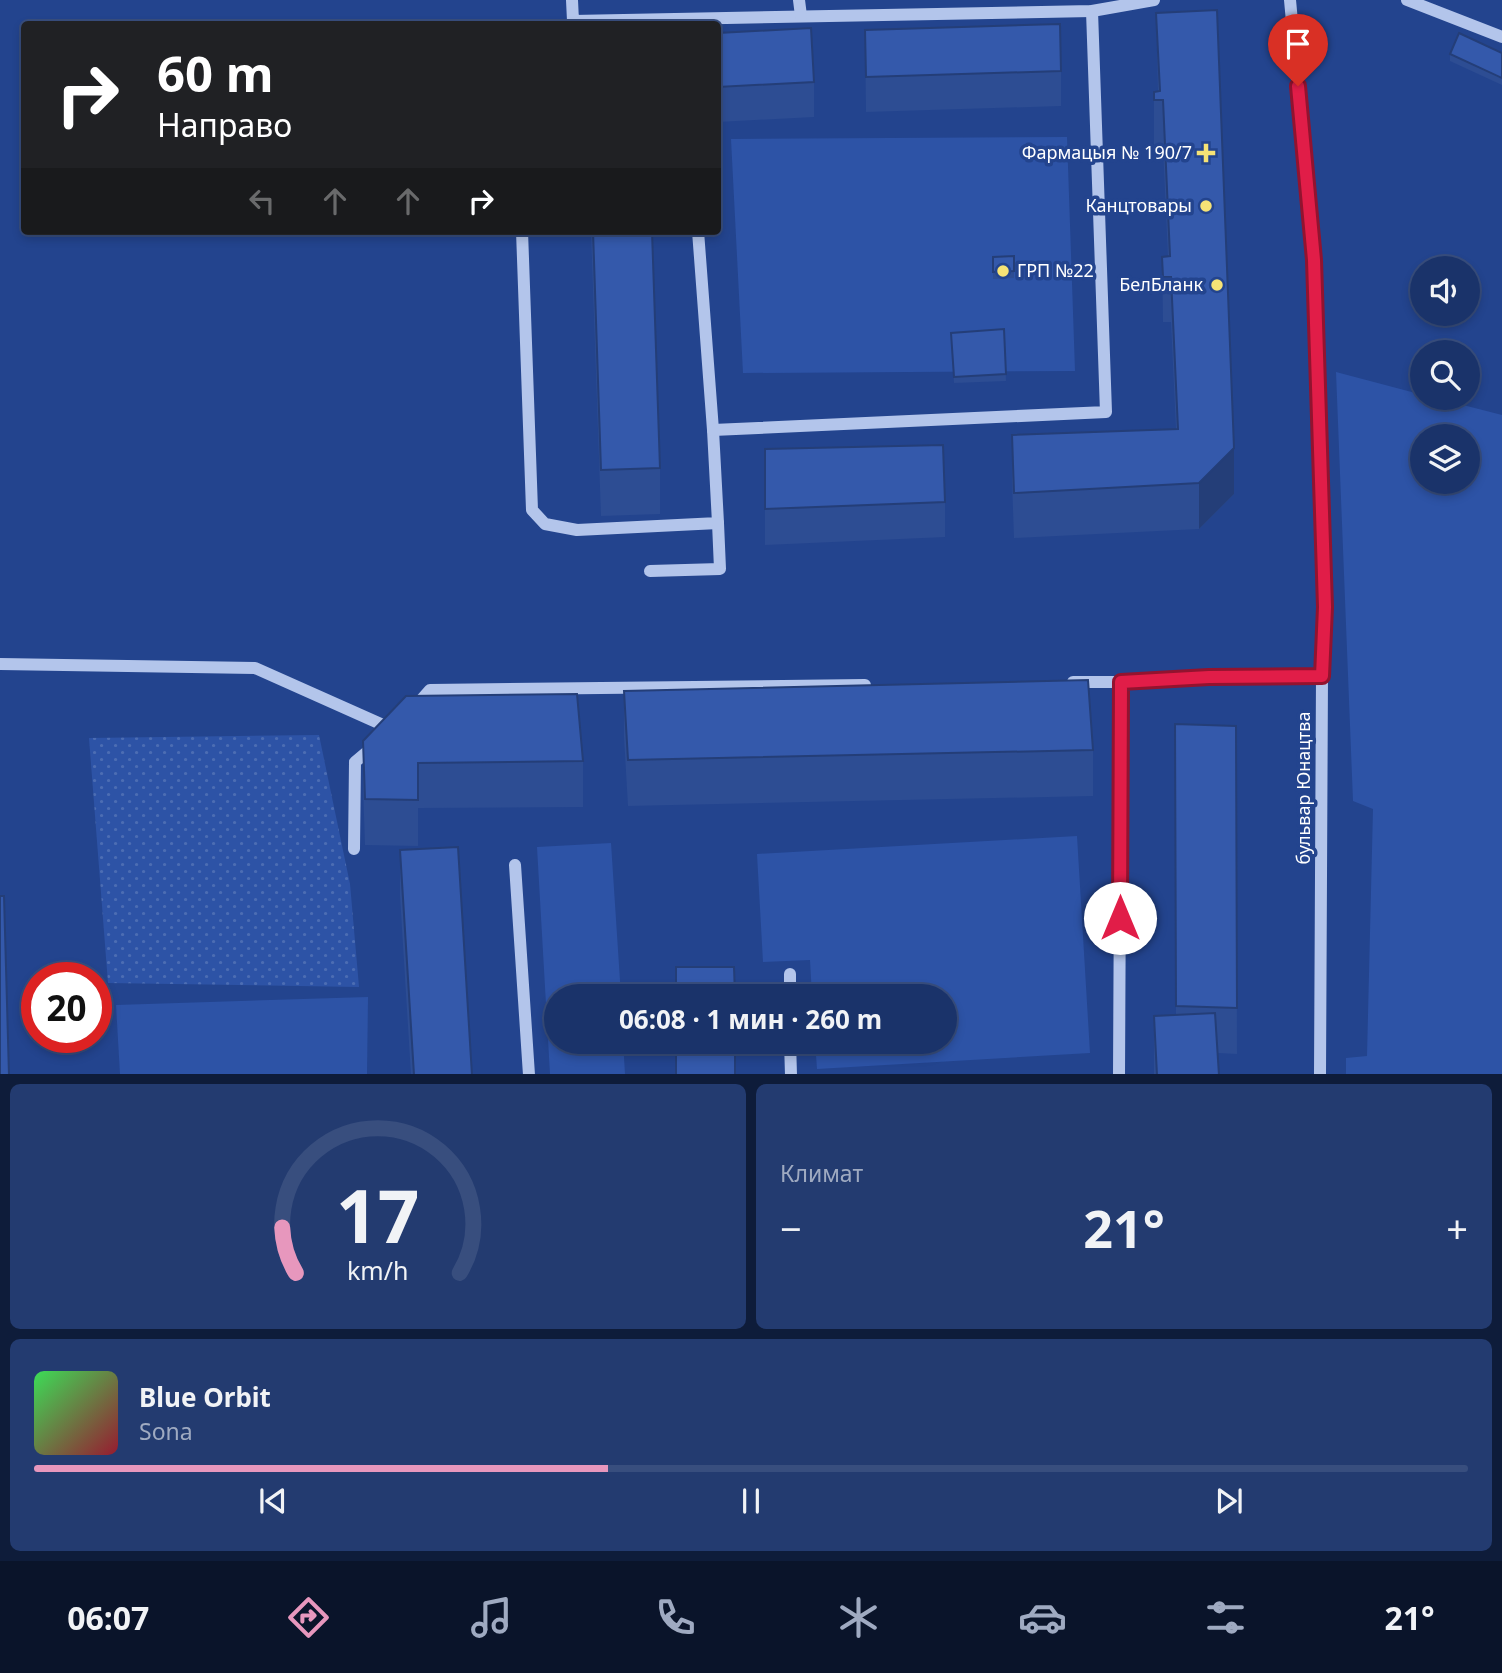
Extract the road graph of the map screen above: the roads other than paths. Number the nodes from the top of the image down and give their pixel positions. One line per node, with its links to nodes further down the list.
1 (572, 0): 7 (street)
2 (799, 0): 7 (street)
3 (1154, 0): 6 (street)
4 (1290, 0): 15 (street, бульвар Юнацтва)
5 (1408, 0): 8 (street)
6 (1092, 11): 7 (street); 11 (street)
7 (801, 16)
8 (1502, 37)
9 (522, 235): 12 (street)
10 (698, 235): 11 (street)
11 (713, 430): 12 (street)
12 (718, 523): 13 (street)
13 (650, 570)
14 (0, 664): 19 (street)
15 (1322, 676): 17 (street); 28 (street, бульвар Юнацтва)
16 (1067, 682): 17 (street)
17 (1121, 682): 27 (street)
18 (877, 685): 19 (street)
19 (393, 729): 20 (street)
20 (354, 849)
21 (515, 865): 25 (street)
22 (790, 974): 23 (street)
23 (790, 984)
24 (790, 1054): 26 (street)
25 (529, 1074)
26 (791, 1074)
27 (1119, 1074)
28 (1320, 1074)

